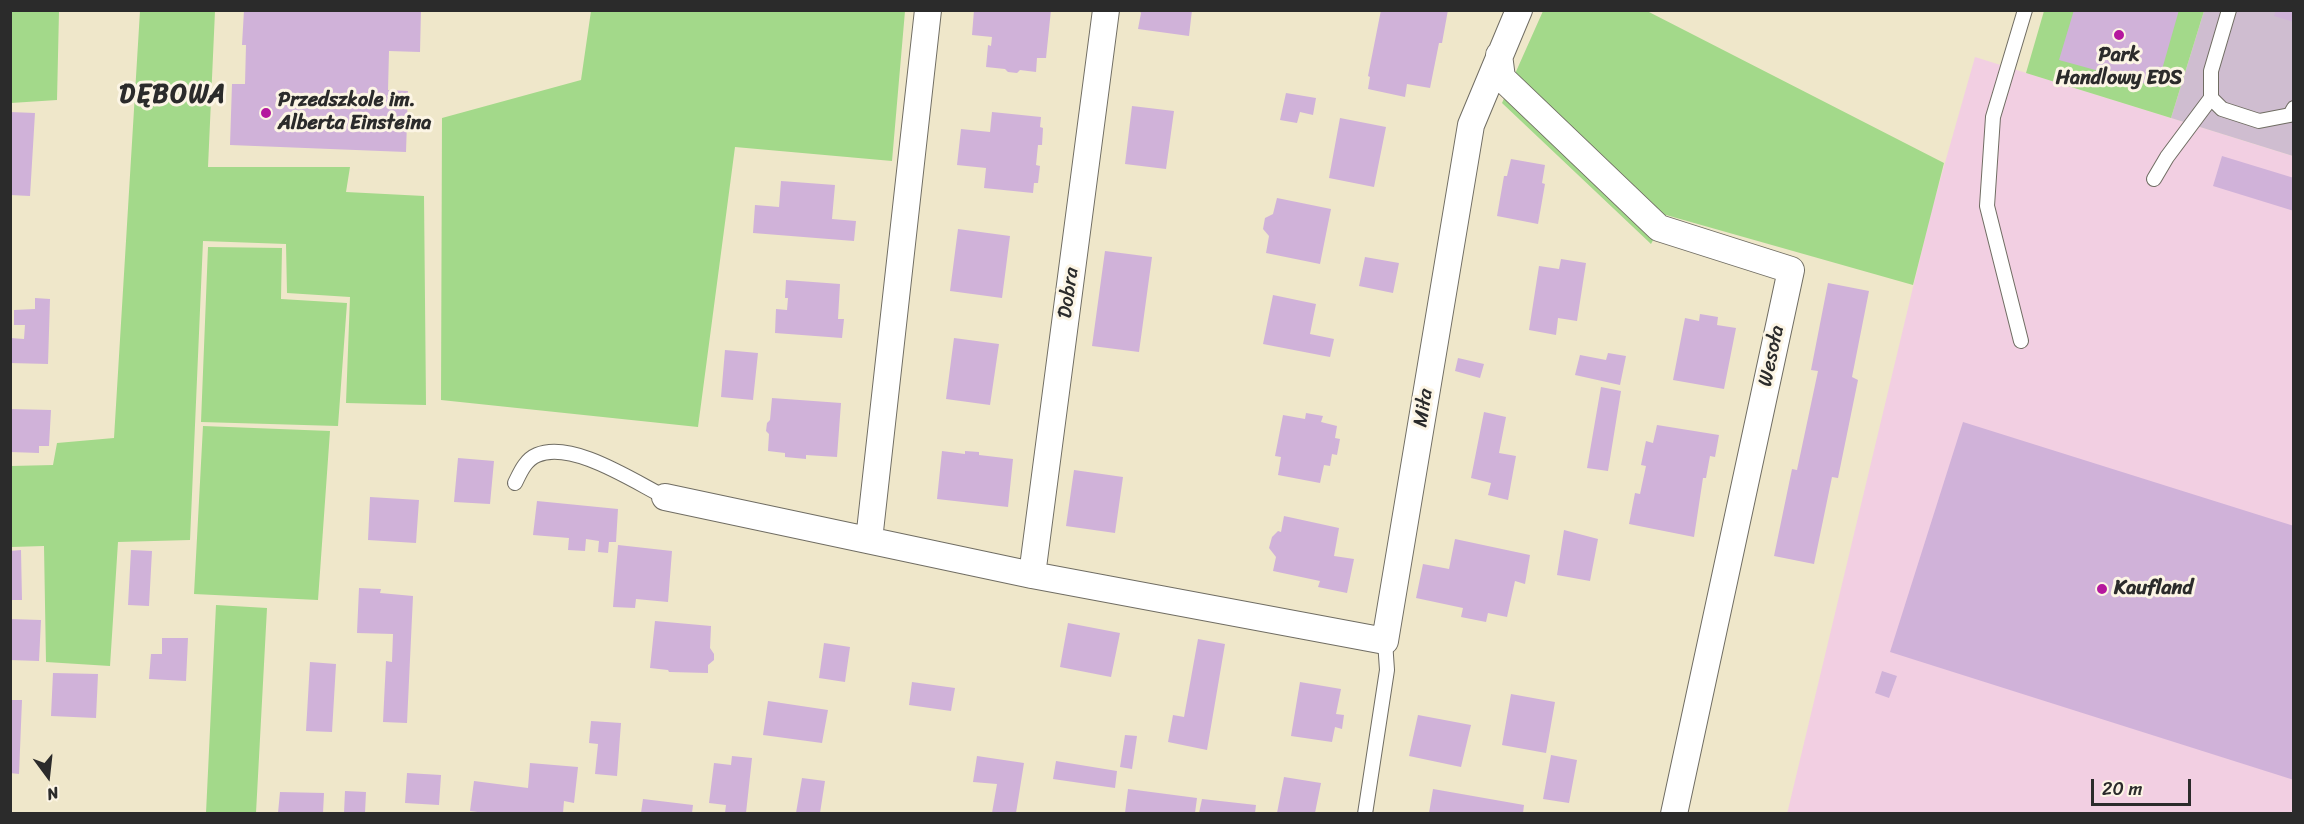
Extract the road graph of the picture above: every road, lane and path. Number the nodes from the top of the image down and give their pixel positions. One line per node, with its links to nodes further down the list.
1 (928, 10): 13 (street)
2 (1106, 10): 14 (street, Dobra)
3 (1519, 10): 6 (street, Miła)
4 (2025, 10): 10 (lane)
5 (2229, 10): 7 (lane)
6 (1499, 55): 15 (street, Miła); 17 (street, Wesoła)
7 (2211, 98): 8 (lane); 9 (lane)
8 (2292, 113)
9 (2154, 179)
10 (2021, 341)
11 (514, 483): 12 (lane)
12 (665, 497): 13 (street)
13 (869, 540): 14 (street)
14 (1032, 575): 15 (street)
15 (1385, 641): 16 (lane, Miła)
16 (1365, 813)
17 (1674, 813)

